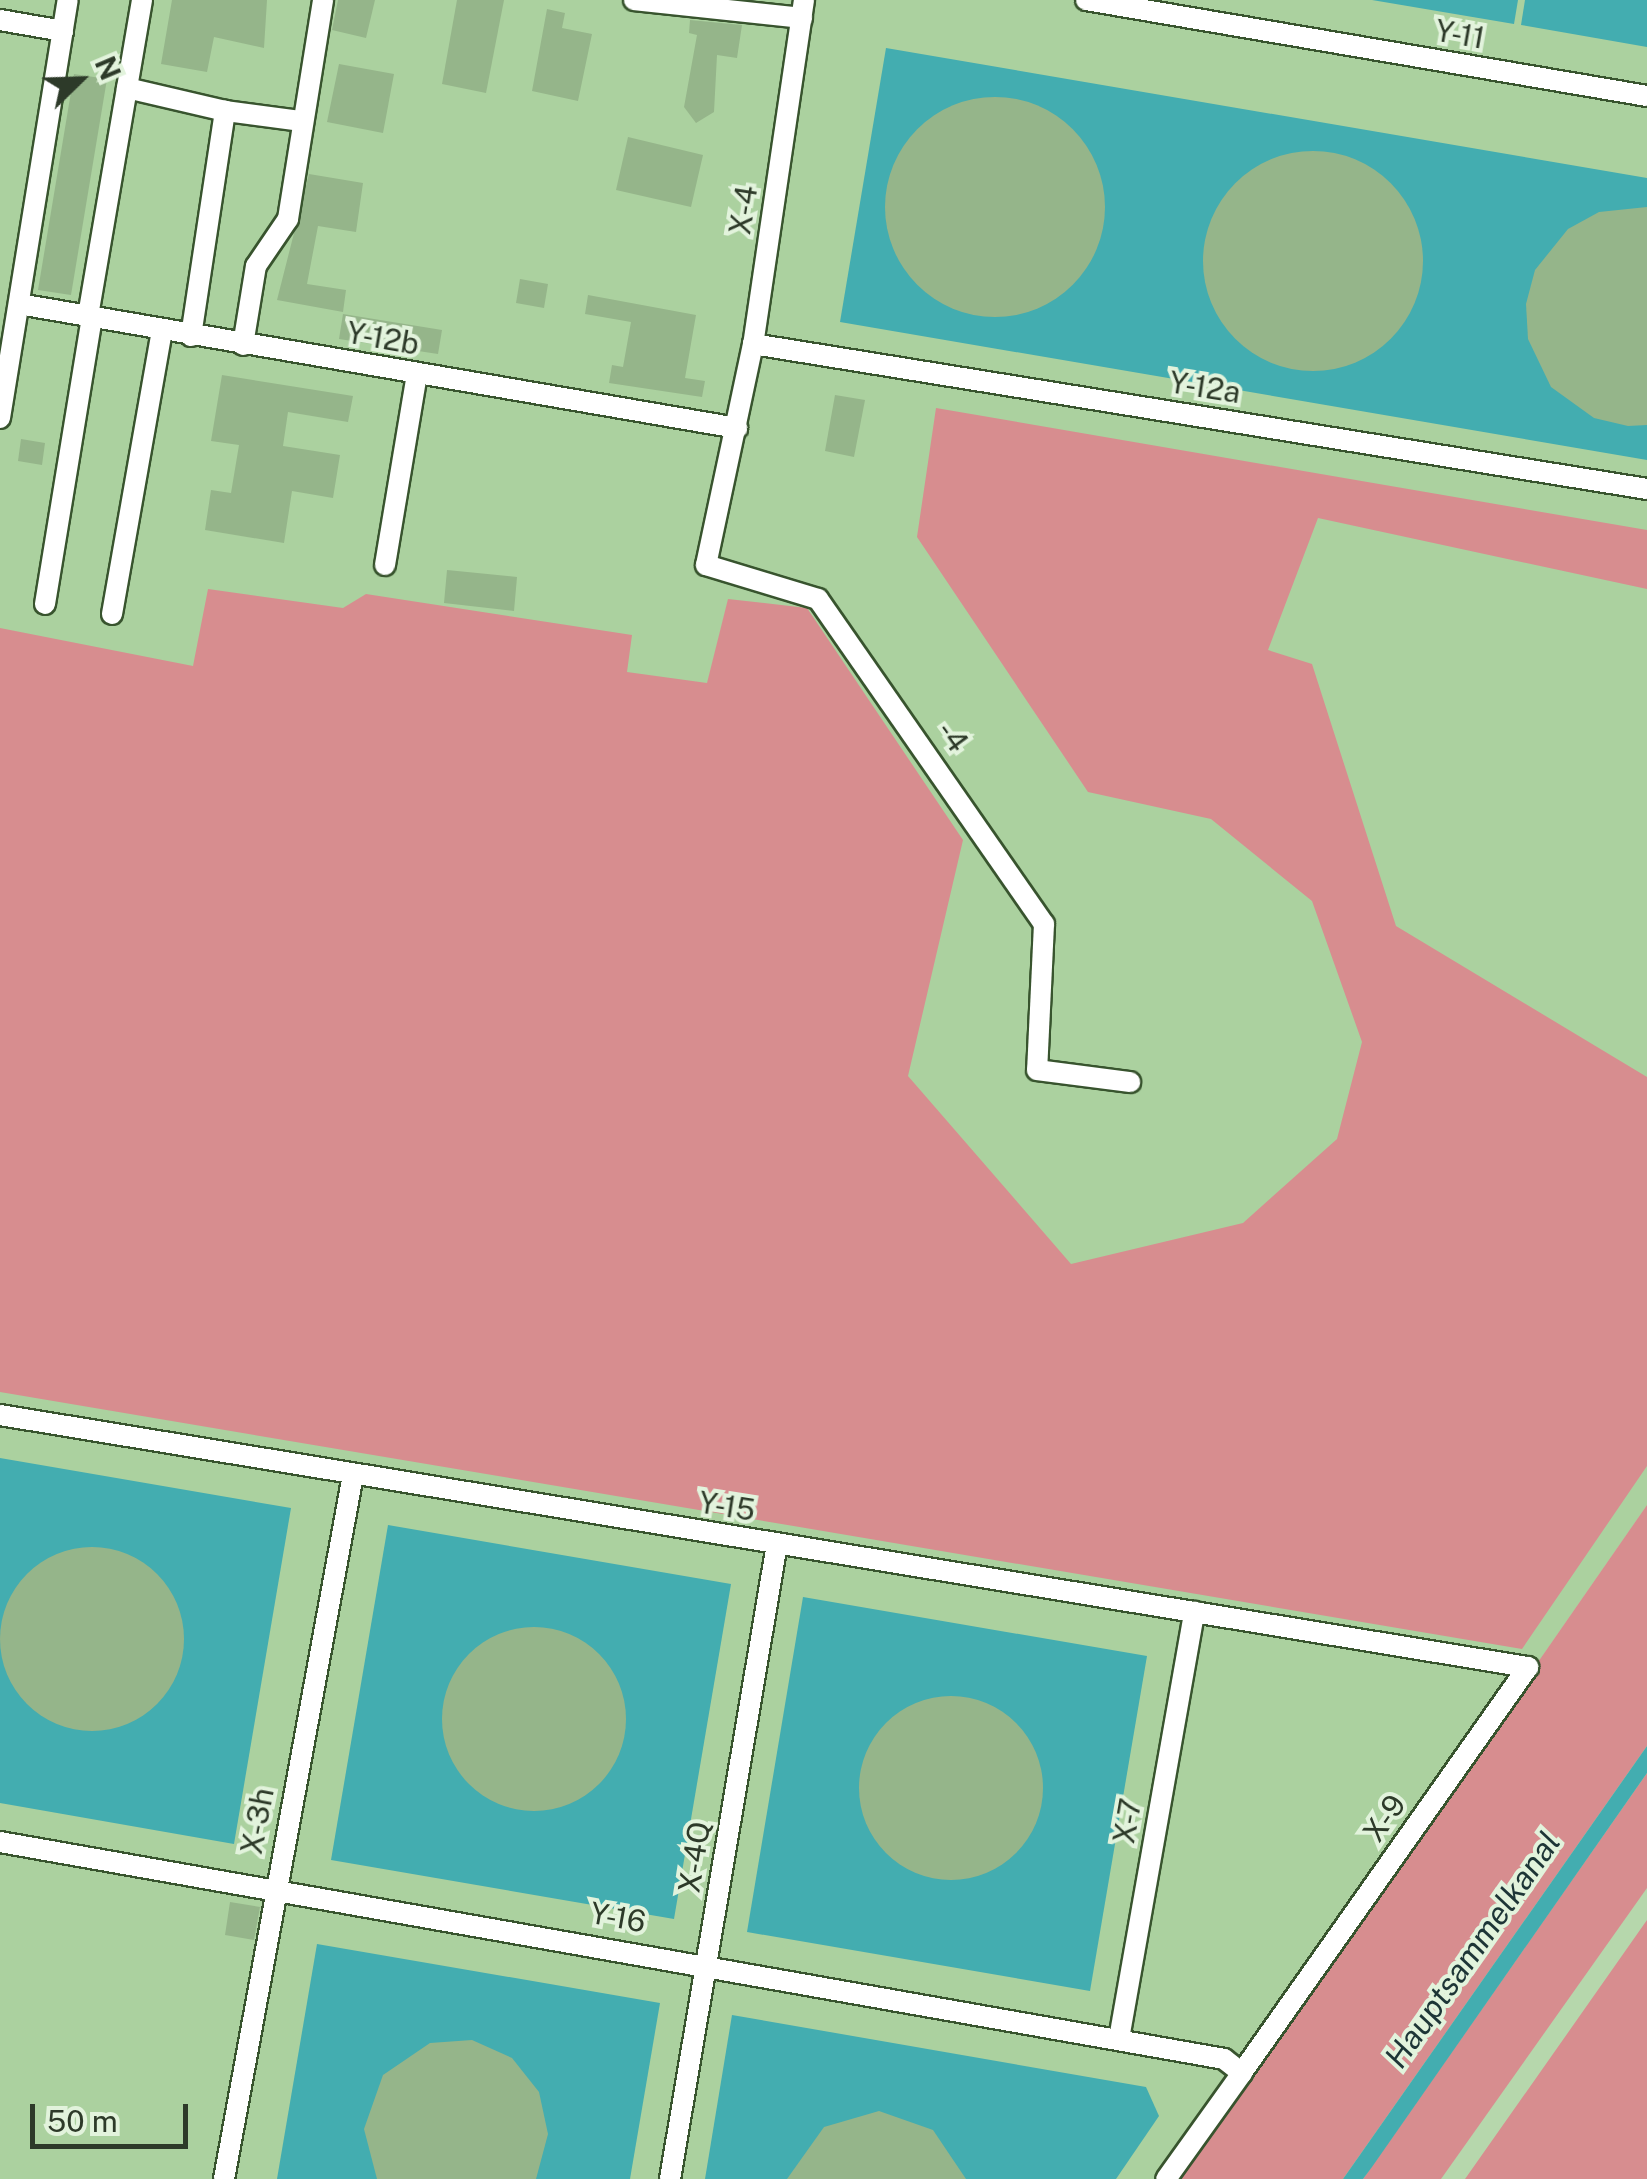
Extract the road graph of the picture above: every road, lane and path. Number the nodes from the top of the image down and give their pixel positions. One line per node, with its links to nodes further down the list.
1 (68, 0): 8 (street)
2 (142, 0): 9 (street)
3 (323, 0): 12 (street)
4 (634, 0): 6 (street)
5 (1086, 0): 10 (street, Y-11)
6 (803, 9): 18 (street, X-4)
7 (0, 20): 8 (street)
8 (63, 30): 13 (street)
9 (126, 88): 11 (street); 14 (street)
10 (1647, 96)
11 (224, 111): 12 (street); 16 (street)
12 (300, 121): 17 (street)
13 (19, 304): 14 (street, Y-12b); 20 (street)
14 (90, 316): 15 (street, Y-12b); 24 (street)
15 (162, 331): 16 (street, Y-12b); 25 (street)
16 (190, 336): 17 (street, Y-12b)
17 (242, 344): 19 (street, Y-12b)
18 (752, 344): 21 (street, X-4); 22 (street, Y-12a)
19 (417, 374): 21 (street, Y-12b); 23 (street)
20 (0, 418)
21 (737, 428): 26 (street, -4)
22 (1647, 489)
23 (384, 565)
24 (45, 604)
25 (112, 614)
26 (1130, 1082)
27 (0, 1415): 28 (street, Y-15)
28 (353, 1476): 29 (street, Y-15); 33 (street, X-3h)
29 (777, 1544): 30 (street, Y-15); 34 (street, X-4Q)
30 (1194, 1612): 31 (street, Y-15); 35 (street, X-7)
31 (1444, 1657): 36 (street, X-9)
32 (0, 1842): 33 (street, Y-16)
33 (275, 1890): 34 (street, Y-16); 37 (street, X-3h)
34 (707, 1963): 35 (street, Y-16); 38 (street, X-4Q)
35 (1119, 2039): 36 (street, Y-16)
36 (1242, 2073): 39 (street, X-9)
37 (224, 2179)
38 (670, 2179)
39 (1166, 2179)

